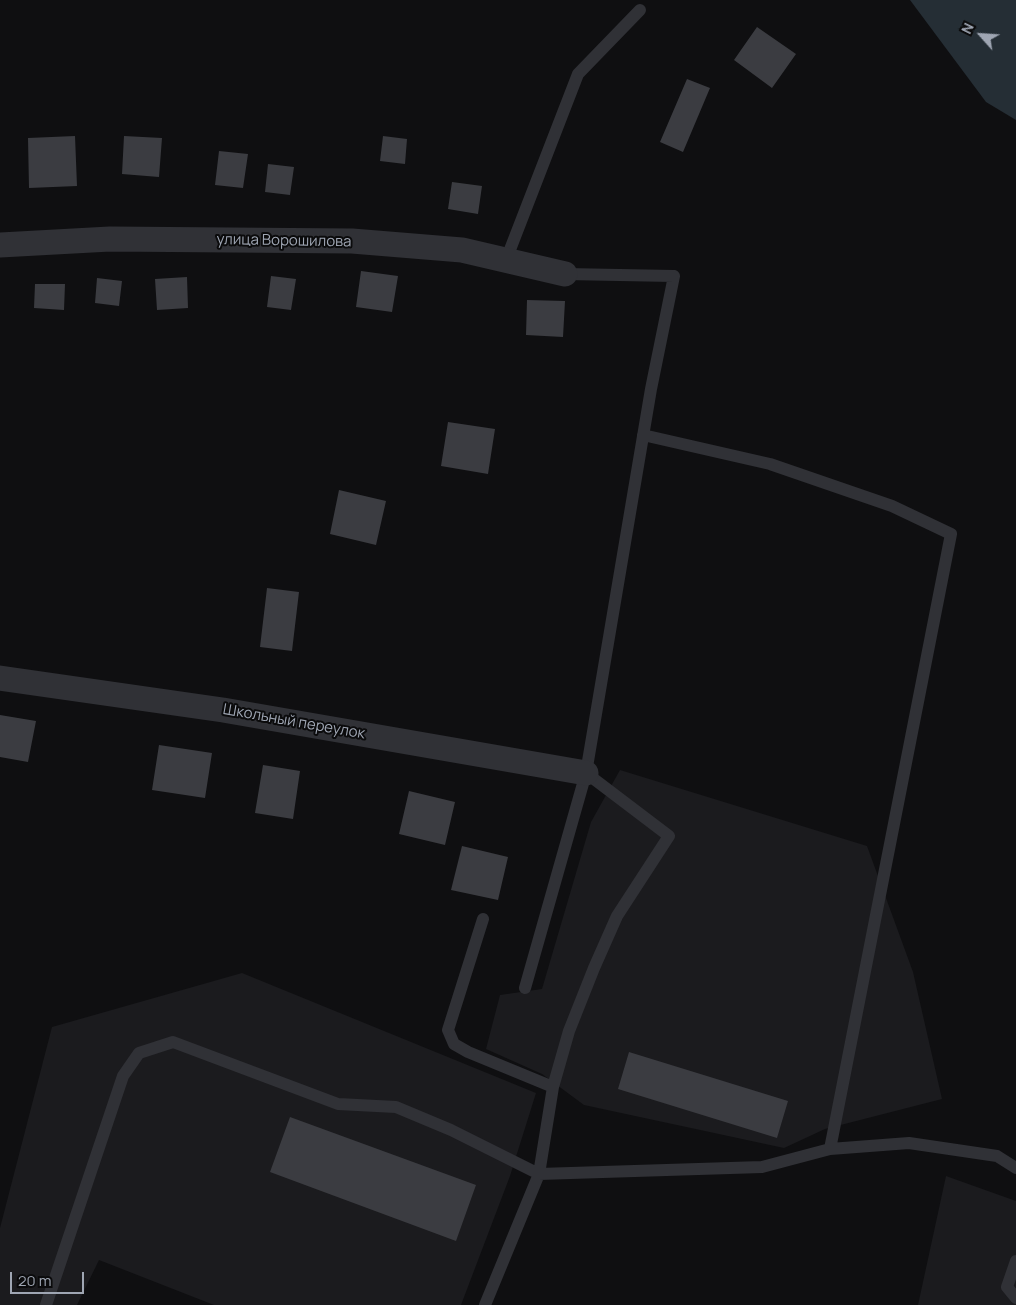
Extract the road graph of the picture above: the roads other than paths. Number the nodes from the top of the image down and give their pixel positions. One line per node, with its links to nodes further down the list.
1 (640, 10): 3 (lane)
2 (0, 245): 3 (street, улица Ворошилова)
3 (506, 260): 4 (street, улица Ворошилова)
4 (565, 274): 5 (lane)
5 (643, 435): 7 (lane); 11 (lane)
6 (0, 678): 7 (street, Школьный переулок)
7 (586, 773): 9 (lane); 10 (lane)
8 (483, 919): 10 (lane)
9 (526, 988)
10 (553, 1087): 13 (lane)
11 (830, 1149): 12 (lane); 13 (lane)
12 (1016, 1168)
13 (539, 1174): 17 (lane); 18 (lane)
14 (1016, 1261): 15 (lane)
15 (1012, 1288): 16 (lane)
16 (1016, 1298)
17 (46, 1305)
18 (485, 1305)

